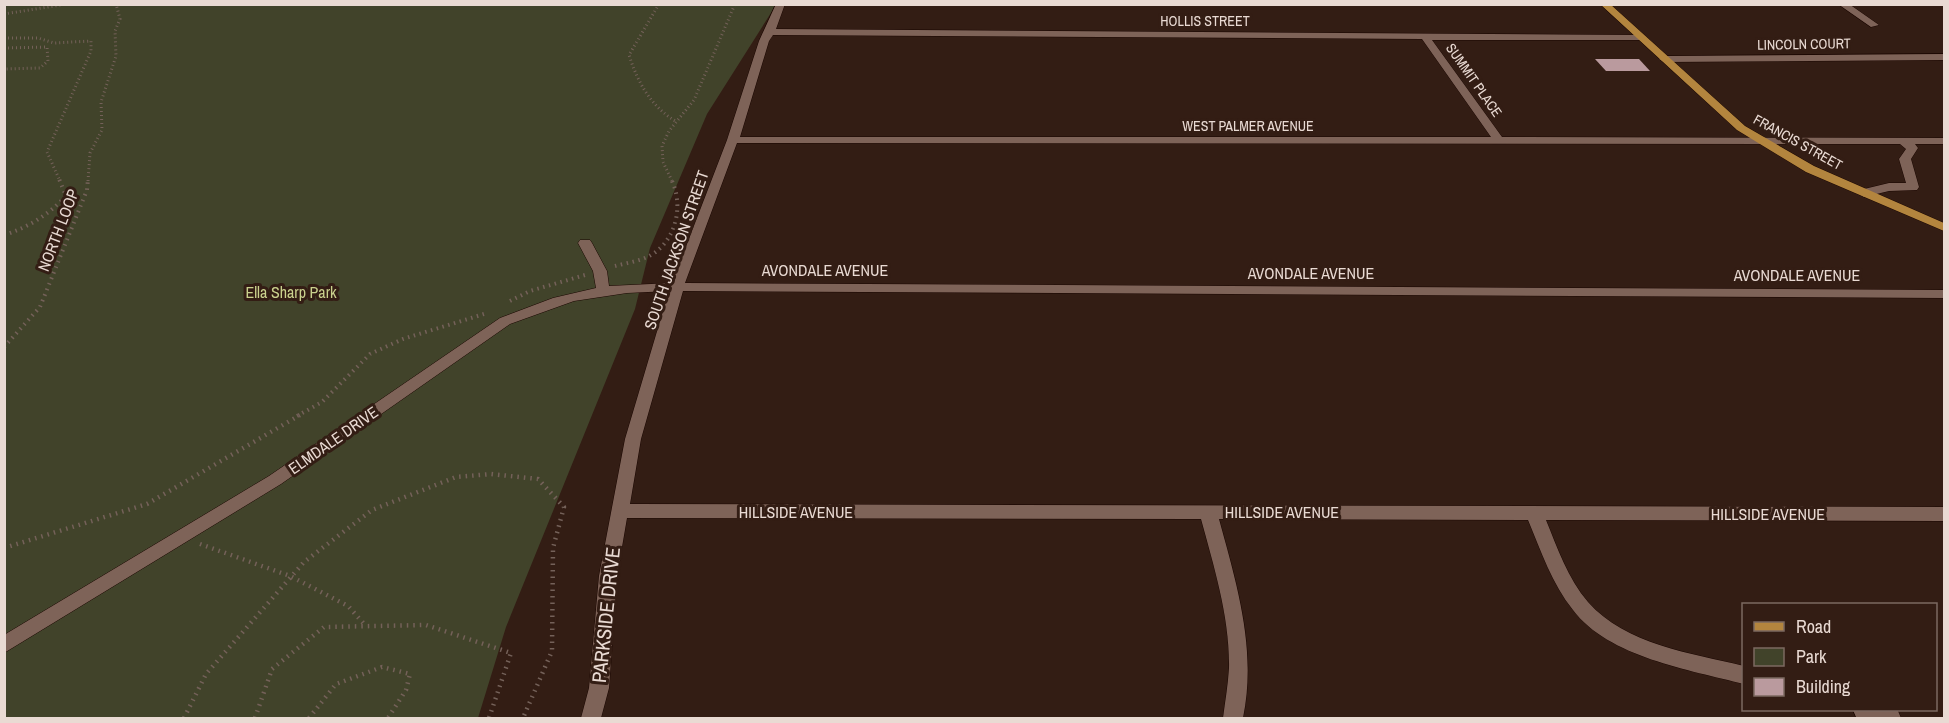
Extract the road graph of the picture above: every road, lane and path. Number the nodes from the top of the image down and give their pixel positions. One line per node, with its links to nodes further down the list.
1 (36, 4): 9 (path)
2 (67, 4): 9 (path)
3 (116, 4): 38 (path, NORTH LOOP)
4 (659, 4): 22 (path)
5 (735, 4): 22 (path)
6 (781, 4): 12 (street, SOUTH JACKSON STREET)
7 (1604, 4): 15 (main road, FRANCIS STREET)
8 (1842, 4): 11 (street)
9 (38, 9): 10 (path)
10 (4, 14)
11 (1874, 25)
12 (770, 32): 13 (street, HOLLIS STREET); 23 (street, SOUTH JACKSON STREET)
13 (1424, 35): 15 (street, HOLLIS STREET); 24 (street, SUMMIT PLACE)
14 (4, 38): 30 (path, NORTH LOOP)
15 (1640, 38): 19 (main road, FRANCIS STREET)
16 (4, 48): 21 (path)
17 (1932, 57): 18 (street, LINCOLN COURT); 19 (street, LINCOLN COURT); 20 (street)
18 (1944, 57)
19 (1664, 60): 25 (main road, FRANCIS STREET)
20 (1944, 64)
21 (4, 69)
22 (677, 122): 32 (path)
23 (733, 140): 24 (street, WEST PALMER AVENUE); 33 (street, SOUTH JACKSON STREET)
24 (1499, 141): 25 (street, WEST PALMER AVENUE)
25 (1763, 141): 26 (street, WEST PALMER AVENUE); 28 (main road, FRANCIS STREET)
26 (1903, 141): 27 (street, WEST PALMER AVENUE); 28 (street)
27 (1944, 141)
28 (1864, 193): 29 (main road, FRANCIS STREET)
29 (1944, 227)
30 (4, 235)
31 (585, 243): 32 (street)
32 (600, 271): 34 (street); 36 (path)
33 (677, 287): 34 (street, ELMDALE DRIVE); 35 (street, AVONDALE AVENUE); 39 (street, SOUTH JACKSON STREET)
34 (603, 290): 43 (street, ELMDALE DRIVE)
35 (1944, 294)
36 (500, 306)
37 (490, 311): 44 (path)
38 (4, 347)
39 (619, 512): 40 (street, HILLSIDE AVENUE); 56 (street, PARKSIDE DRIVE)
40 (1208, 512): 41 (street, HILLSIDE AVENUE); 57 (street)
41 (1534, 513): 42 (street, HILLSIDE AVENUE); 48 (street)
42 (1944, 514)
43 (183, 537): 45 (path); 47 (street, ELMDALE DRIVE)
44 (4, 548)
45 (290, 576): 46 (path); 50 (path); 55 (path)
46 (367, 626): 51 (path); 54 (path)
47 (4, 645)
48 (1742, 675)
49 (1866, 711): 58 (street)
50 (184, 718)
51 (255, 718)
52 (309, 718): 53 (path)
53 (388, 718)
54 (489, 718)
55 (523, 718)
56 (591, 718)
57 (1233, 718)
58 (1891, 718)

